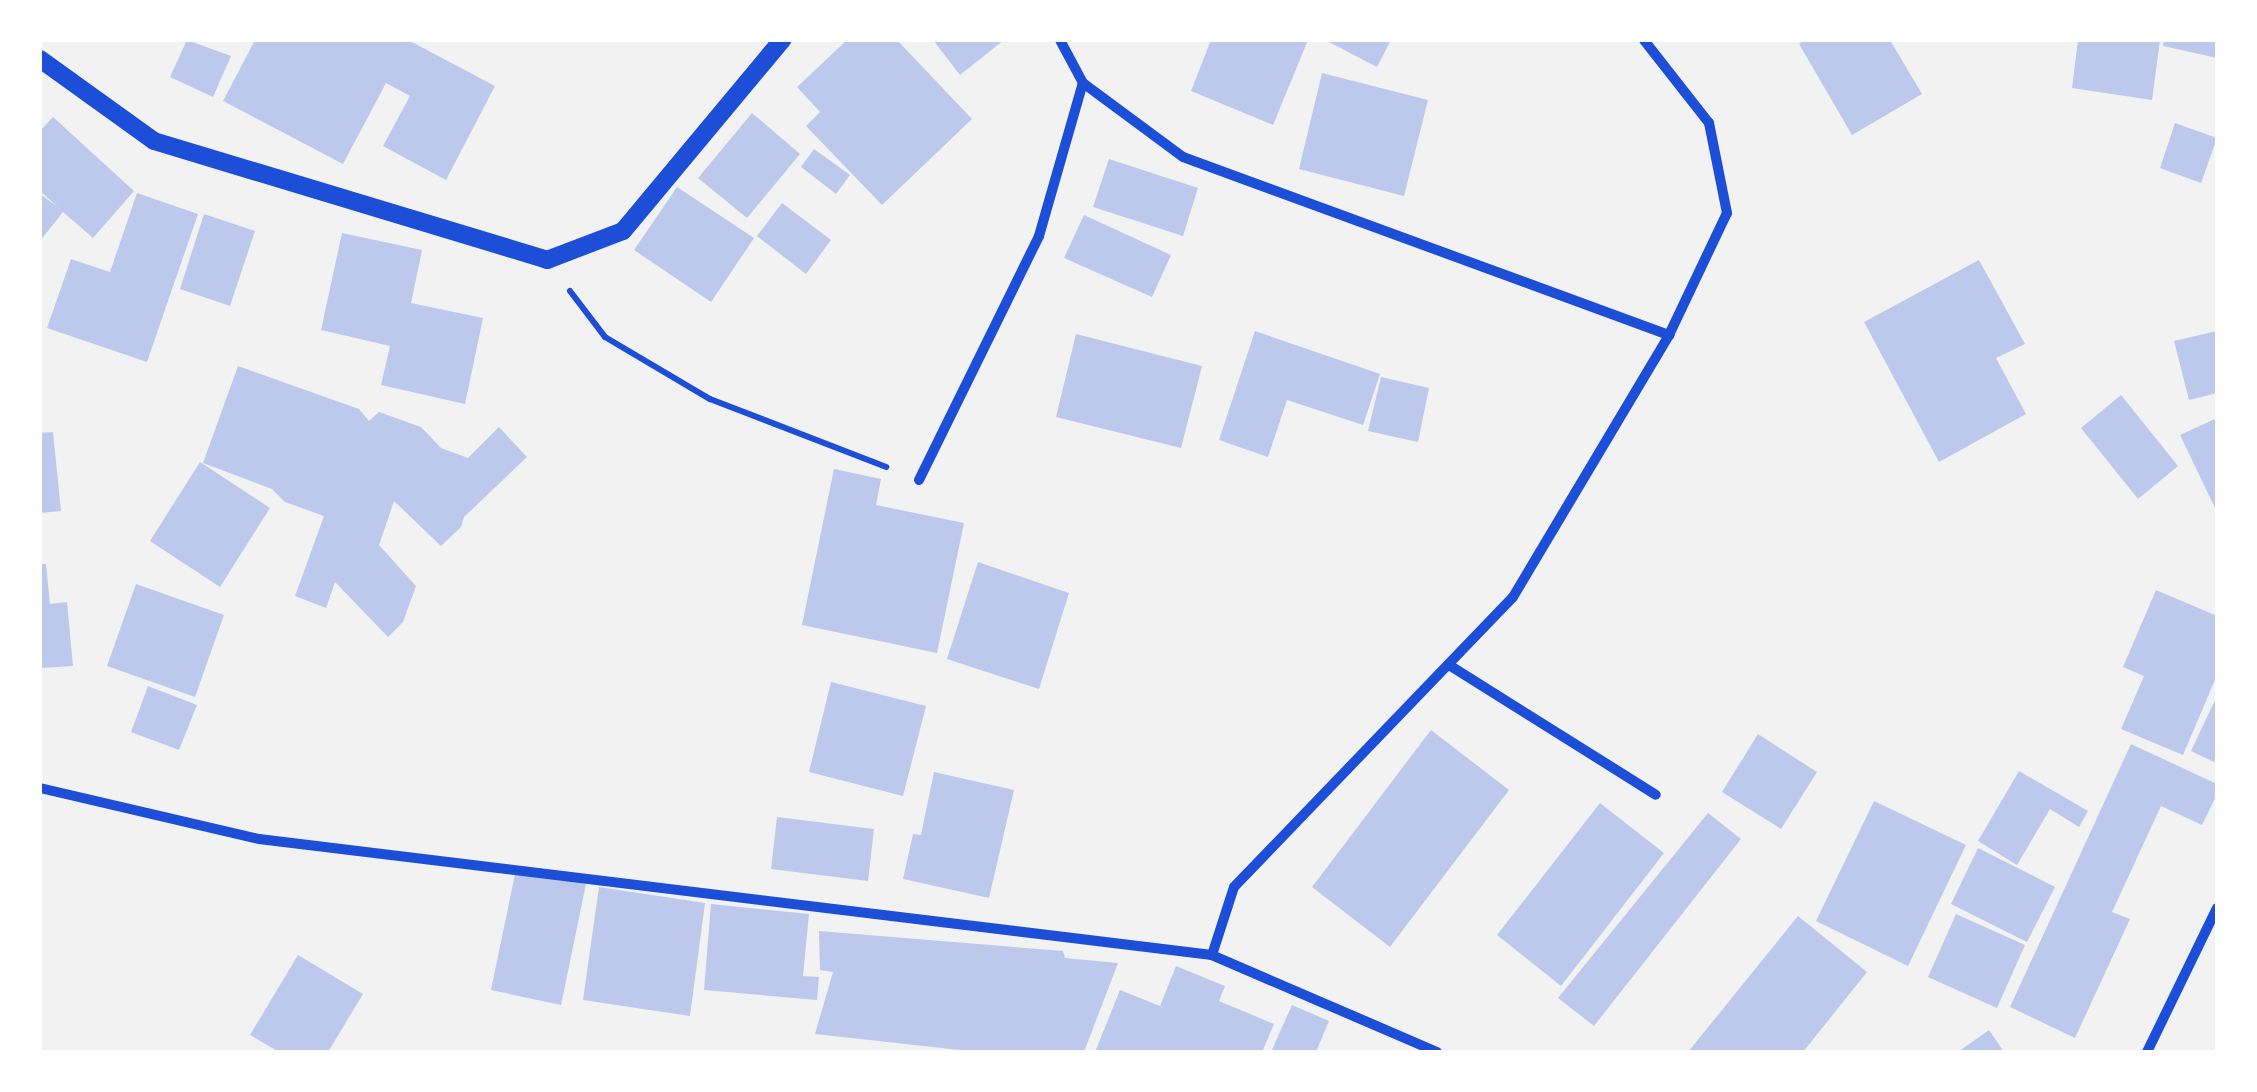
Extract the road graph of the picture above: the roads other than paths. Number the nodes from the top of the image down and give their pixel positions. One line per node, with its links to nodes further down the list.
1 (782, 40): 4 (street)
2 (1060, 40): 5 (street)
3 (1644, 40): 6 (street)
4 (40, 59)
5 (1083, 84): 6 (street); 7 (street)
6 (1668, 335): 8 (street)
7 (919, 480)
8 (1449, 665): 10 (street); 12 (street)
9 (40, 788): 12 (street)
10 (1656, 795)
11 (2217, 908): 14 (street)
12 (1212, 955): 13 (street)
13 (1437, 1052)
14 (2148, 1052)

